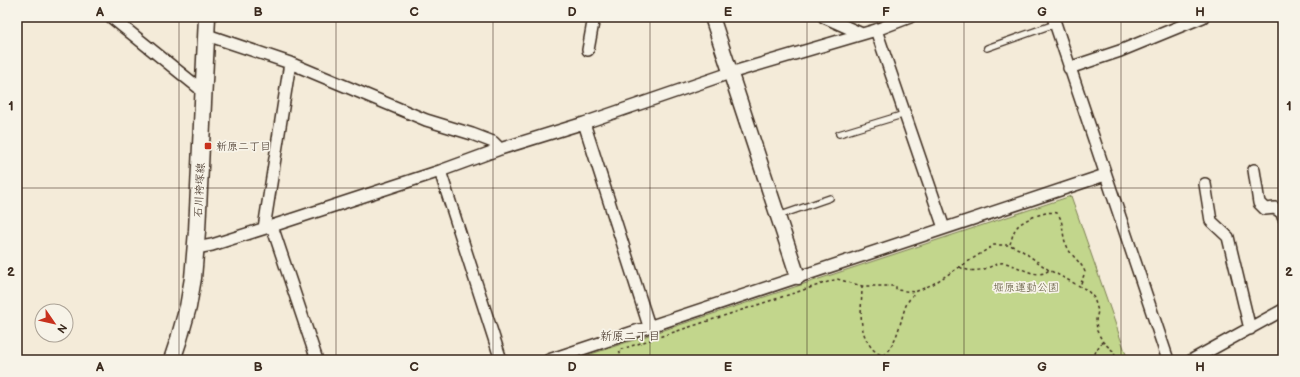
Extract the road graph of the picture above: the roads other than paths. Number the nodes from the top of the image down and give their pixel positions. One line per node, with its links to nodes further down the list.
1 (111, 17): 18 (street)
2 (207, 17): 12 (main road, 石川袴塚線)
3 (594, 17): 14 (street)
4 (712, 17): 17 (street)
5 (824, 17): 9 (street)
6 (910, 17): 10 (street)
7 (1203, 17): 16 (street)
8 (1054, 20): 13 (lane); 16 (street)
9 (848, 22): 11 (street)
10 (876, 30): 11 (street); 19 (street)
11 (862, 34): 17 (street)
12 (207, 35): 15 (street); 18 (main road, 石川袴塚線)
13 (987, 48)
14 (588, 50)
15 (290, 63): 22 (street); 30 (street)
16 (1070, 68): 25 (street)
17 (730, 73): 20 (street); 28 (street)
18 (204, 92): 32 (main road, 石川袴塚線)
19 (905, 114): 21 (lane); 31 (street)
20 (584, 123): 22 (street); 35 (street)
21 (839, 134)
22 (500, 149): 24 (street)
23 (1254, 170): 29 (street)
24 (440, 171): 30 (street); 39 (street)
25 (1105, 175): 31 (street); 41 (street)
26 (1205, 184): 36 (street)
27 (830, 198): 28 (lane)
28 (778, 217): 33 (street)
29 (1283, 217)
30 (268, 227): 32 (street); 38 (street)
31 (944, 228): 33 (street)
32 (196, 248): 37 (main road, 石川袴塚線)
33 (798, 277): 35 (street)
34 (1283, 310): 36 (street)
35 (649, 326): 40 (street)
36 (1250, 329): 42 (street)
37 (172, 360)
38 (317, 360)
39 (501, 360)
40 (548, 360)
41 (1168, 360)
42 (1192, 360)

